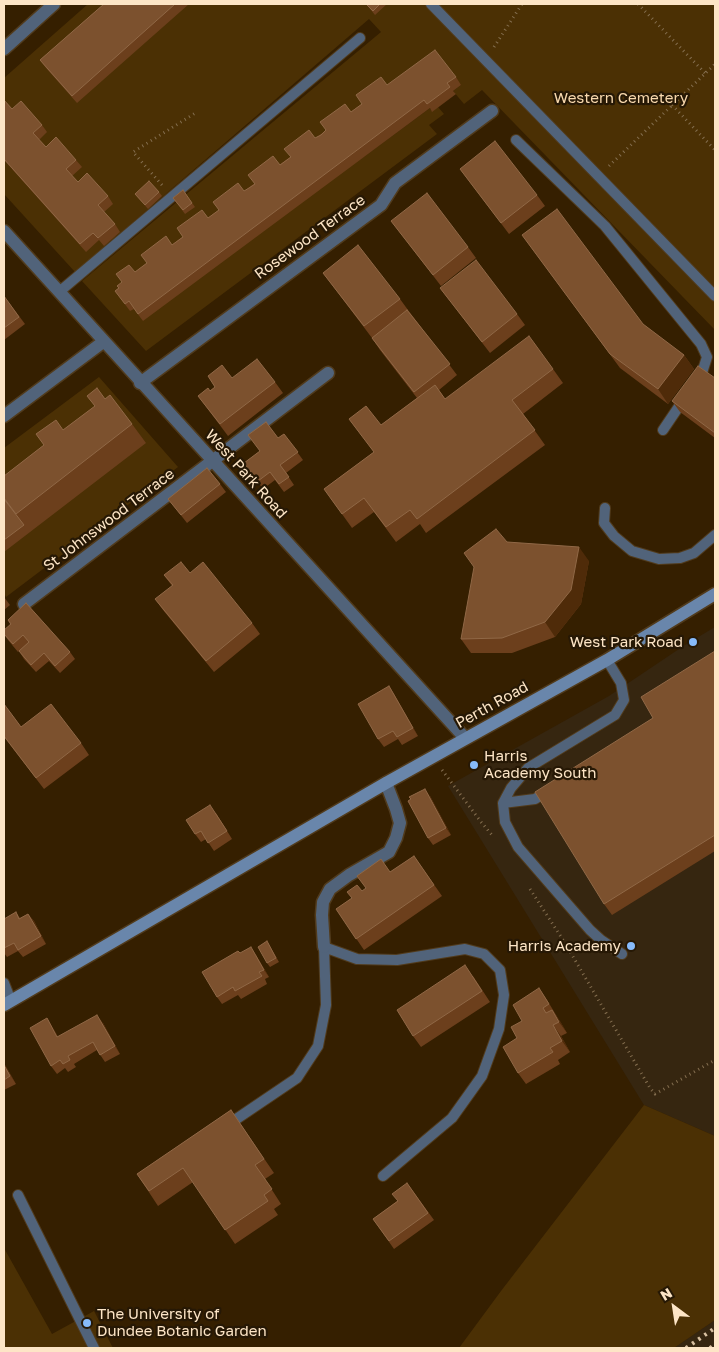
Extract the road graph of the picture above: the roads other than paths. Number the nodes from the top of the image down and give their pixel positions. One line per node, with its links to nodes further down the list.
1 (54, 4): 4 (street)
2 (431, 4): 9 (lane)
3 (360, 38): 8 (lane)
4 (4, 49)
5 (492, 112): 12 (street, Rosewood Terrace)
6 (516, 140): 14 (lane)
7 (4, 231): 8 (street, West Park Road)
8 (59, 292): 10 (street, West Park Road)
9 (715, 296)
10 (103, 342): 12 (street, West Park Road); 13 (street)
11 (328, 373): 15 (street, St Johnswood Terrace)
12 (140, 383): 15 (street, West Park Road)
13 (4, 416)
14 (663, 430)
15 (213, 462): 19 (street, St Johnswood Terrace); 21 (street, West Park Road)
16 (605, 508): 17 (lane)
17 (715, 535)
18 (715, 594): 20 (street, Perth Road)
19 (24, 604)
20 (607, 660): 21 (street, Perth Road); 24 (lane)
21 (465, 738): 22 (street, Perth Road)
22 (390, 781): 25 (street); 28 (street, Perth Road)
23 (559, 784): 24 (lane)
24 (503, 803): 26 (lane)
25 (324, 947): 29 (lane); 30 (lane)
26 (622, 954)
27 (4, 984): 28 (lane)
28 (8, 1003)
29 (219, 1131)
30 (383, 1176)
31 (18, 1195): 32 (lane)
32 (94, 1348)

